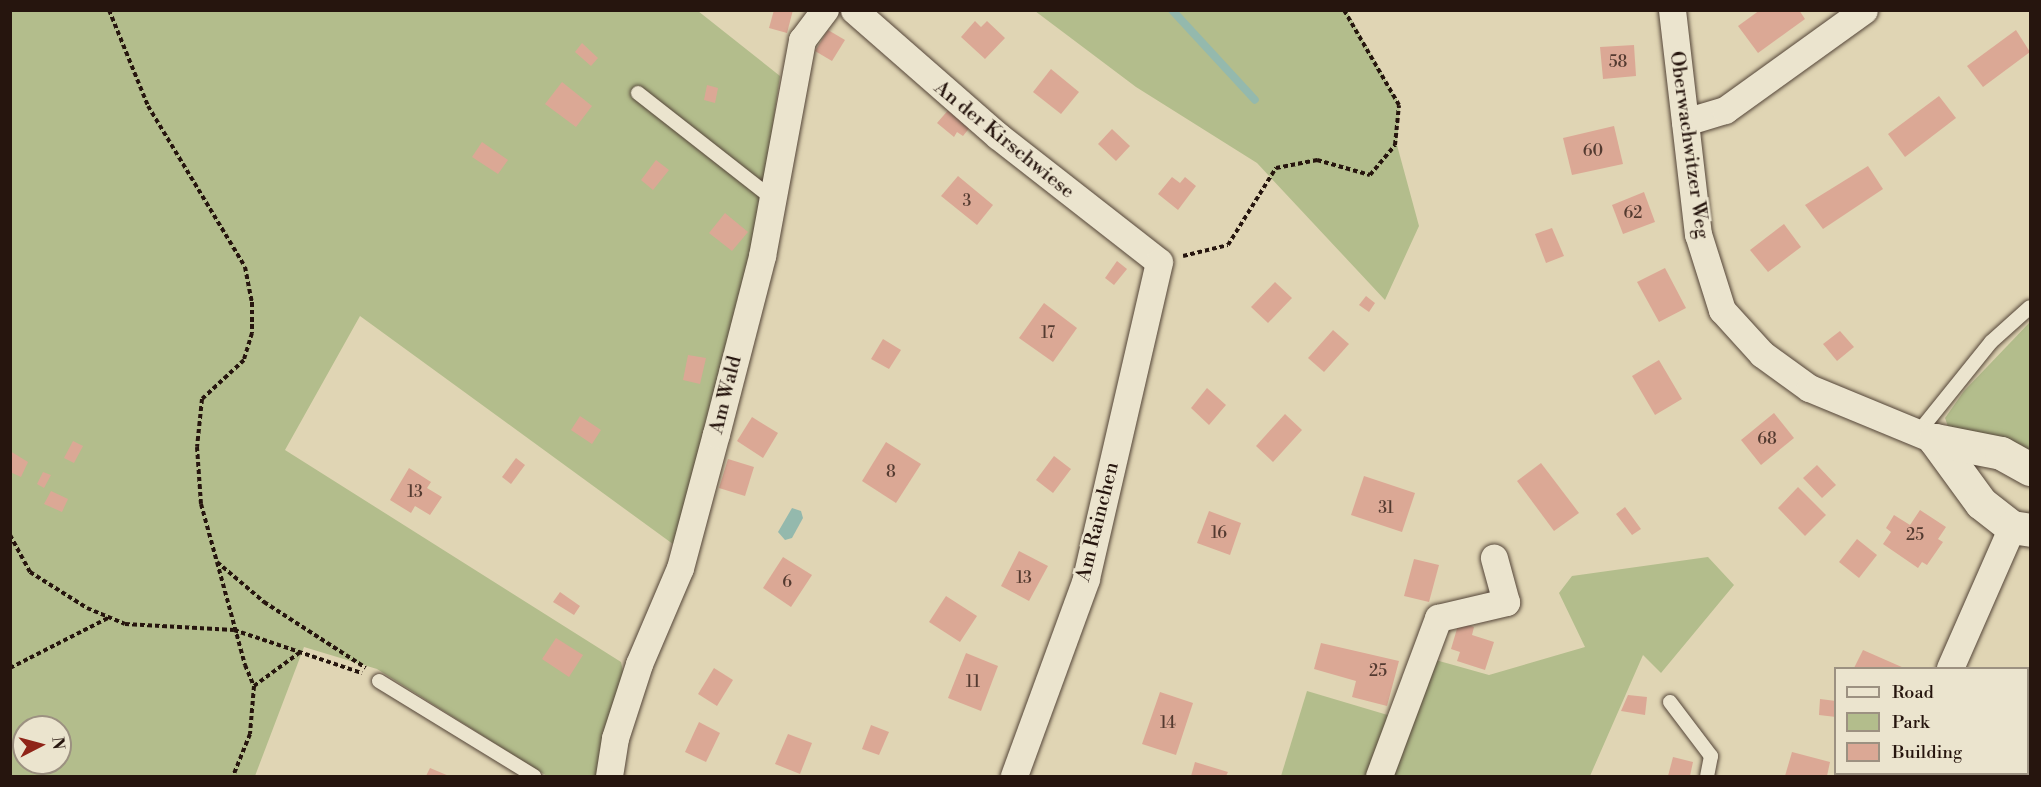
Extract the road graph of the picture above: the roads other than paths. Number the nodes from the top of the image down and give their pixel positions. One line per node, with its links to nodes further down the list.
1 (825, 10): 7 (street, Am Wald)
2 (854, 10): 8 (street, An der Kirschwiese)
3 (1671, 10): 6 (street, Oberwachwitzer Weg)
4 (1864, 10): 6 (street)
5 (638, 93): 7 (lane)
6 (1685, 122): 10 (street, Oberwachwitzer Weg)
7 (773, 199): 18 (street, Am Wald)
8 (1160, 262): 19 (street, Am Rainchen)
9 (2031, 307): 10 (lane)
10 (1926, 436): 11 (street, Oberwachwitzer Weg); 12 (street)
11 (2031, 469)
12 (2021, 528): 14 (street)
13 (1494, 558): 20 (street)
14 (1951, 667)
15 (379, 681): 17 (lane)
16 (1670, 702): 21 (lane)
17 (534, 777)
18 (609, 777)
19 (1014, 777)
20 (1379, 777)
21 (1707, 777)

